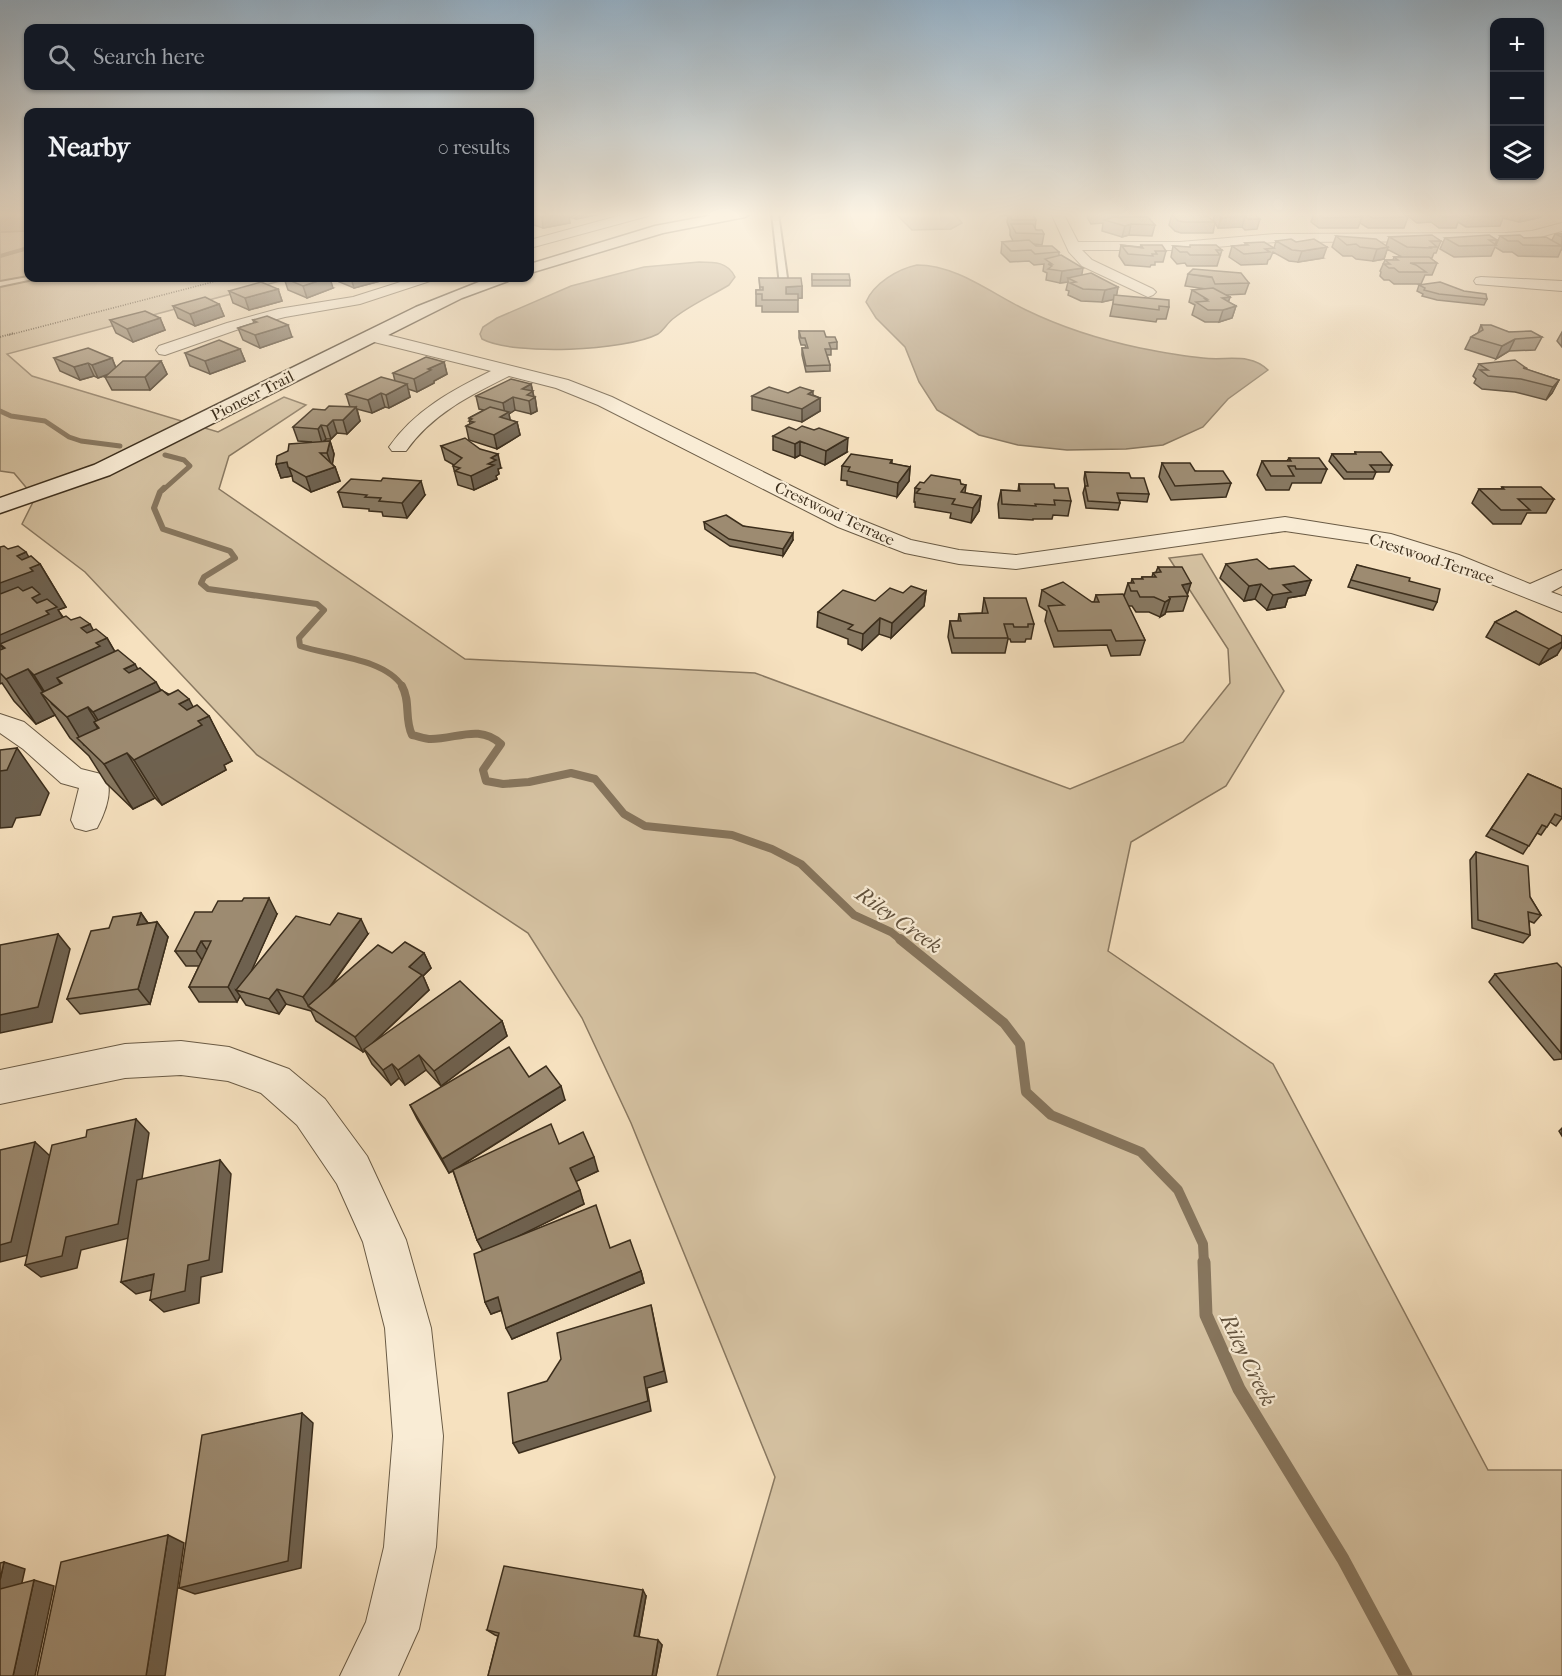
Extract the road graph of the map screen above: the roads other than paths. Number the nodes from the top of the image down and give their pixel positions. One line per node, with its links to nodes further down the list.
1 (387, 291): 4 (street)
2 (466, 291): 3 (main road, Pioneer Trail)
3 (372, 336): 5 (street, Crestwood Terrace); 7 (main road, Pioneer Trail)
4 (165, 350)
5 (507, 370): 6 (street); 9 (street, Crestwood Terrace)
6 (399, 447)
7 (0, 506)
8 (1562, 577): 9 (street)
9 (1532, 592): 10 (street, Crestwood Terrace)
10 (1562, 605)
11 (0, 723): 12 (street)
12 (86, 820)
13 (0, 1087): 14 (street)
14 (368, 1676)

